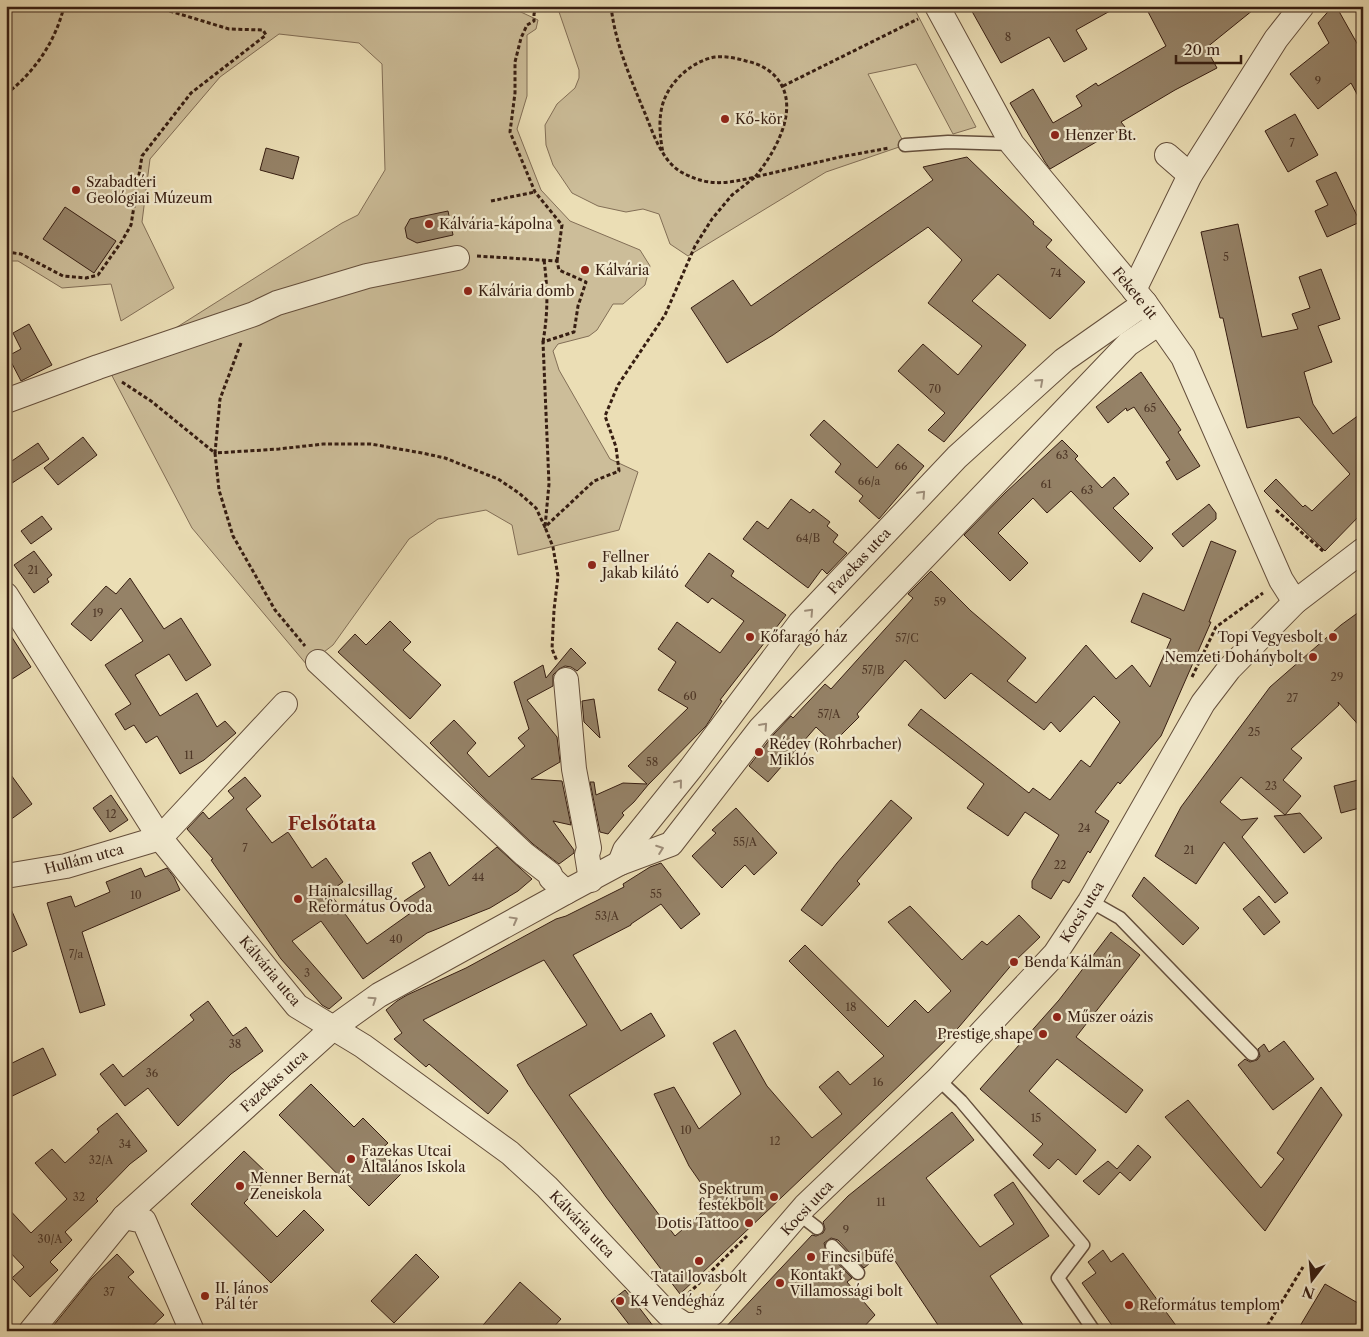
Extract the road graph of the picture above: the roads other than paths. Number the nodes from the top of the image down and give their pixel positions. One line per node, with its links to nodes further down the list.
1 (1302, 6): 6 (street)
2 (938, 7): 3 (street, Fekete út)
3 (1012, 144): 4 (lane); 8 (street, Fekete út)
4 (905, 145)
5 (1167, 155): 6 (street)
6 (1190, 175): 8 (street)
7 (457, 258): 10 (street)
8 (1139, 297): 9 (street, Fekete út); 18 (street, Fazekas utca, one-way to 8)
9 (1159, 323): 13 (street, Fekete út); 18 (street, Fazekas utca, one-way to 9)
10 (6, 401)
11 (1363, 550): 13 (street, Kocsi utca)
12 (6, 596): 17 (street, Kálvária utca)
13 (1296, 602): 22 (street, Kocsi utca)
14 (318, 662): 21 (street)
15 (566, 680): 20 (street)
16 (285, 704): 17 (street)
17 (160, 838): 19 (street, Hullám utca); 23 (street, Kálvária utca)
18 (620, 864): 20 (street, Fazekas utca)
19 (6, 876)
20 (591, 880): 21 (street, Fazekas utca)
21 (566, 892): 23 (street, Fazekas utca, one-way to 21)
22 (1090, 901): 24 (lane); 25 (street, Kocsi utca)
23 (333, 1028): 26 (street, Fazekas utca); 29 (street, Kálvária utca)
24 (1252, 1054)
25 (938, 1079): 29 (street, Kocsi utca); 32 (lane)
26 (124, 1217): 30 (street, Fazekas utca); 31 (street)
27 (832, 1246): 28 (lane)
28 (858, 1273)
29 (680, 1323)
30 (31, 1331)
31 (192, 1331)
32 (1094, 1331)

